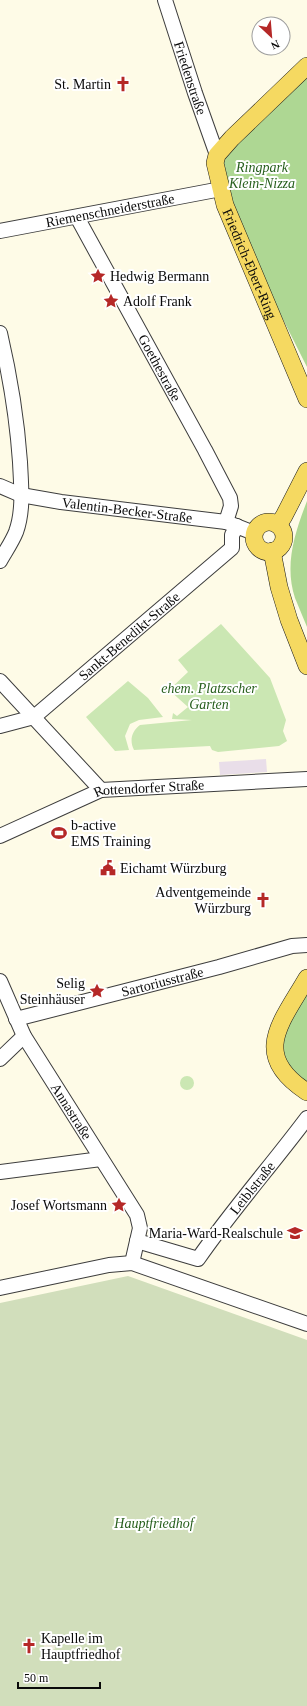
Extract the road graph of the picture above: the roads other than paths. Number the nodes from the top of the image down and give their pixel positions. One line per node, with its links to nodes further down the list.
1 (165, 0): 3 (street, Friedenstraße)
2 (307, 66): 3 (main road)
3 (217, 155): 4 (main road, Friedrich-Ebert-Ring)
4 (221, 189): 5 (street, Riemenschneiderstraße); 8 (main road, Friedrich-Ebert-Ring)
5 (77, 216): 6 (street, Riemenschneiderstraße); 12 (street, Goethestraße)
6 (0, 231)
7 (0, 333): 11 (street)
8 (307, 399)
9 (307, 471): 13 (main road)
10 (0, 486): 11 (street, Valentin-Becker-Straße)
11 (21, 495): 12 (street, Valentin-Becker-Straße); 16 (street)
12 (232, 524): 14 (street, Valentin-Becker-Straße); 19 (street, Sankt-Benedikt-Straße)
13 (278, 525): 14 (main road); 15 (main road)
14 (254, 533): 15 (main road)
15 (272, 551): 17 (main road)
16 (0, 562)
17 (307, 666)
18 (0, 681): 19 (street)
19 (34, 717): 20 (street, Sankt-Benedikt-Straße); 22 (street)
20 (0, 726)
21 (307, 779): 22 (street, Rottendorfer Straße)
22 (101, 790): 23 (street, Rottendorfer Straße)
23 (0, 836)
24 (307, 945): 27 (street, Sartoriusstraße)
25 (307, 978): 30 (main road)
26 (0, 981): 27 (street, Annastraße)
27 (16, 1019): 28 (street, Annastraße)
28 (24, 1036): 29 (street); 32 (street, Annastraße)
29 (0, 1059)
30 (307, 1092)
31 (307, 1118): 34 (street, Leiblstraße)
32 (101, 1159): 33 (street); 34 (street, Annastraße)
33 (0, 1172)
34 (137, 1241): 35 (street, Annastraße)
35 (132, 1263): 36 (street); 37 (street)
36 (0, 1288)
37 (307, 1324)

